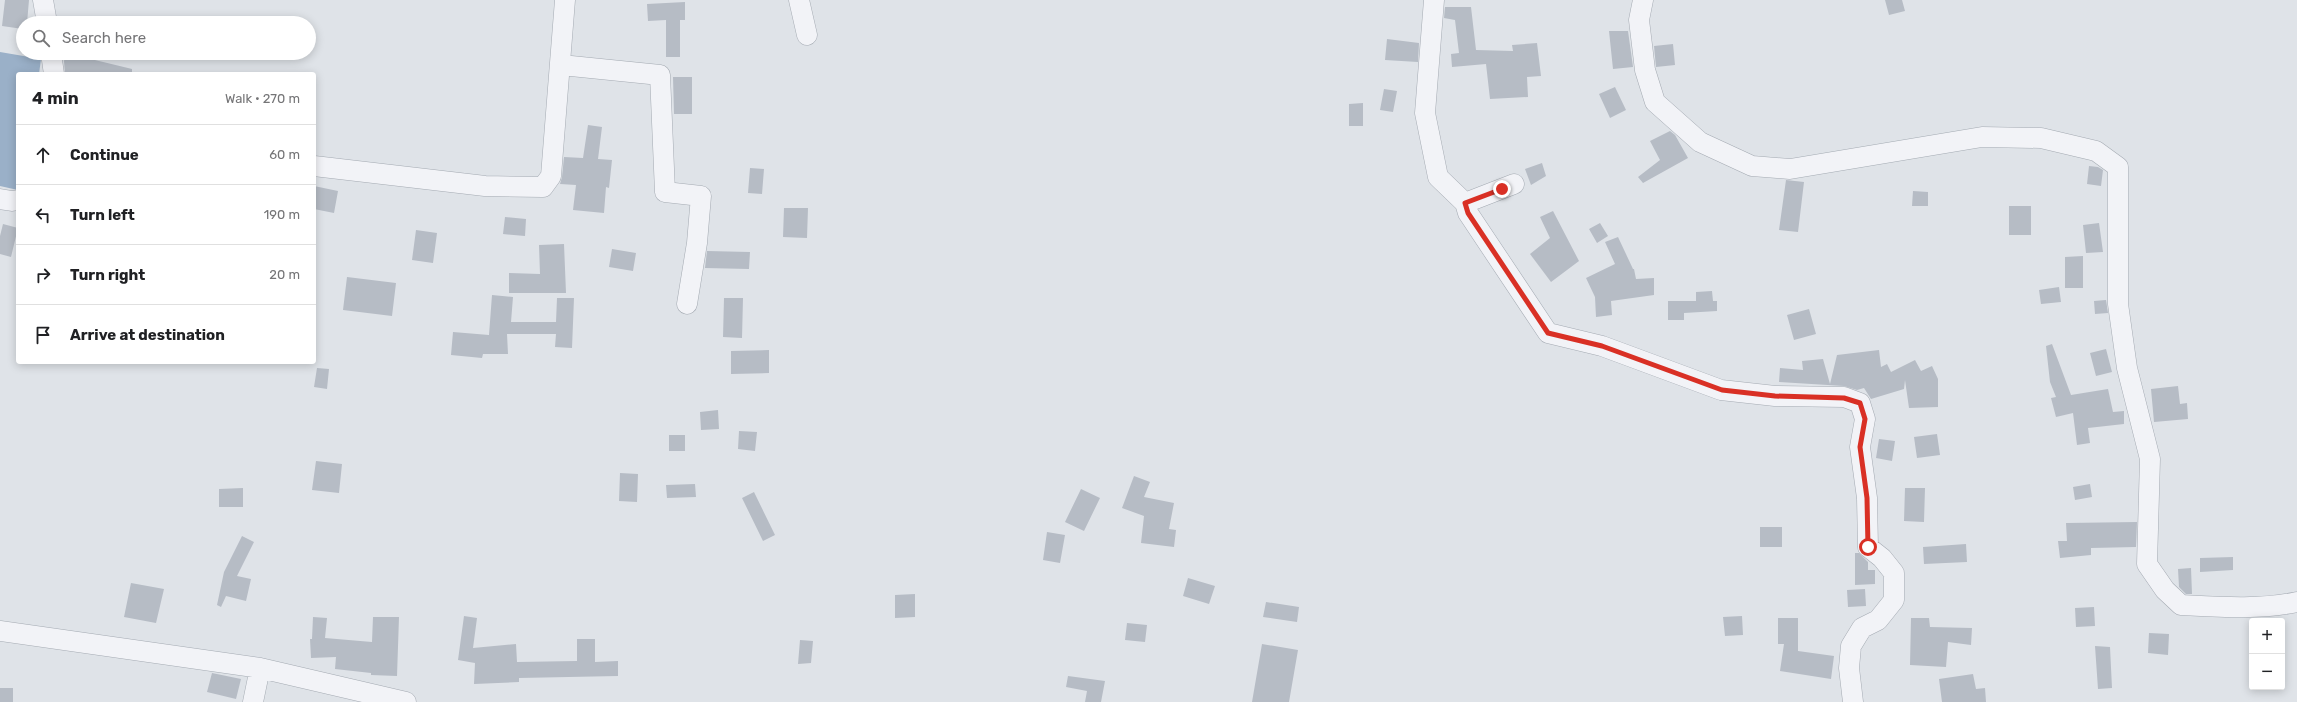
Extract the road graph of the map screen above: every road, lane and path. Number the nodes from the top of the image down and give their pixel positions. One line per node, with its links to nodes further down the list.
1 (43, 0): 6 (street)
2 (565, 0): 9 (street)
3 (799, 0): 7 (street)
4 (1434, 0): 15 (street)
5 (1643, 0): 17 (street)
6 (46, 16)
7 (807, 35)
8 (52, 60): 10 (street)
9 (561, 65): 11 (street); 16 (street)
10 (54, 72)
11 (316, 166)
12 (1514, 184): 15 (street)
13 (0, 199): 14 (street)
14 (16, 200)
15 (1465, 203): 22 (street)
16 (687, 304)
17 (2297, 602)
18 (0, 631): 19 (street)
19 (260, 668): 20 (street); 21 (street)
20 (252, 702)
21 (406, 702)
22 (1853, 702)

